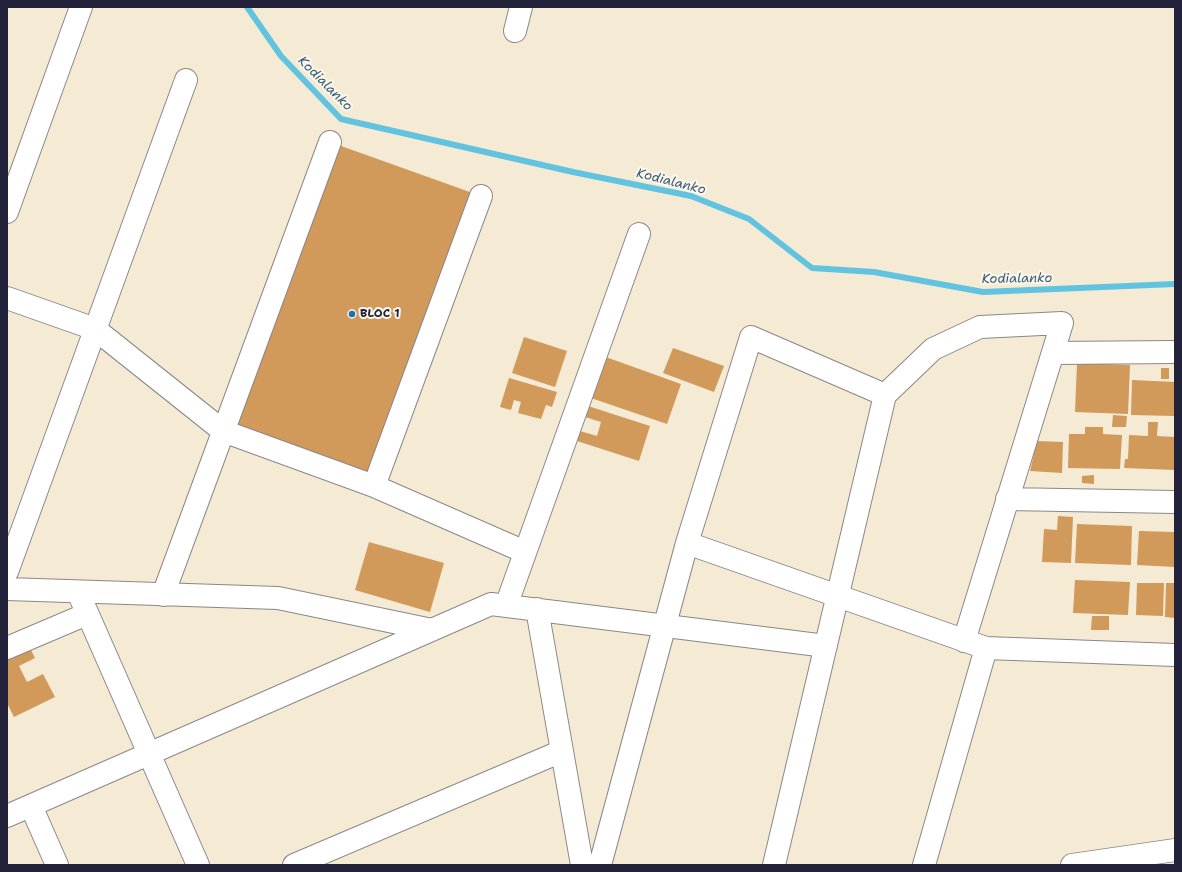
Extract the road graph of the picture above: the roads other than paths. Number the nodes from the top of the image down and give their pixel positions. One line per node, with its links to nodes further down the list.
1 (81, 7): 7 (street)
2 (521, 7): 3 (street)
3 (515, 31)
4 (186, 80): 10 (street)
5 (330, 142): 14 (street)
6 (481, 196): 15 (street)
7 (7, 212)
8 (639, 234): 19 (street)
9 (7, 298): 10 (street)
10 (95, 329): 14 (street); 20 (street)
11 (1053, 352): 12 (street); 13 (street); 16 (street)
12 (1175, 352)
13 (885, 395): 18 (street); 24 (street)
14 (223, 431): 15 (street); 23 (street)
15 (374, 486): 19 (street)
16 (1007, 500): 17 (street); 30 (street)
17 (1175, 502)
18 (687, 543): 24 (street); 28 (street)
19 (525, 552): 25 (street)
20 (7, 572)
21 (7, 589): 22 (street)
22 (78, 592): 23 (street); 27 (street)
23 (162, 595): 29 (street)
24 (838, 596): 30 (street); 31 (street)
25 (506, 606): 26 (street); 29 (street)
26 (537, 609): 28 (street); 35 (street)
27 (87, 614): 32 (street); 36 (street)
28 (665, 625): 31 (street); 44 (street)
29 (432, 630): 36 (street)
30 (964, 641): 33 (street)
31 (826, 646): 45 (street)
32 (7, 648)
33 (986, 648): 34 (street); 46 (street)
34 (1175, 655)
35 (562, 751): 42 (street); 43 (street)
36 (149, 754): 37 (street); 41 (street)
37 (31, 806): 38 (street); 40 (street)
38 (7, 816)
39 (1175, 850): 47 (street)
40 (57, 865)
41 (198, 865)
42 (294, 865)
43 (582, 865)
44 (600, 865)
45 (774, 865)
46 (924, 865)
47 (1072, 865)

